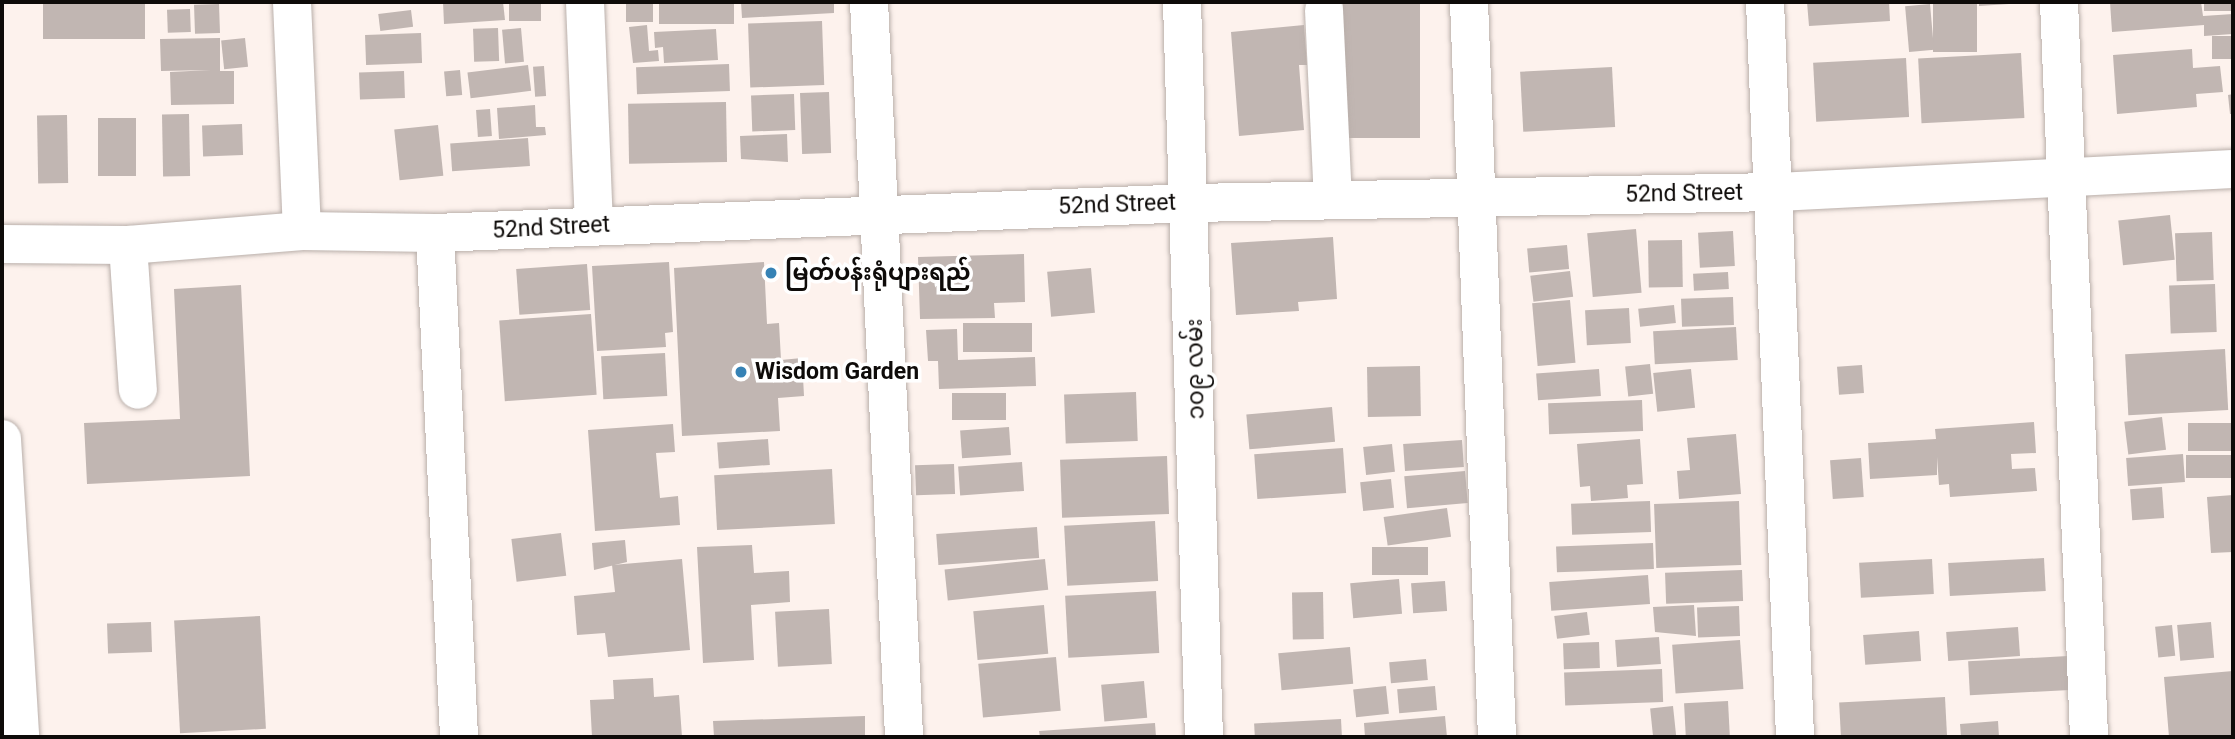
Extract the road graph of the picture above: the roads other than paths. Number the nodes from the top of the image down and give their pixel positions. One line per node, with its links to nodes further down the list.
1 (292, 2): 17 (street)
2 (584, 2): 16 (street)
3 (869, 2): 15 (street)
4 (1182, 2): 14 (street, ၁၀၉ လမ်း)
5 (1469, 2): 12 (street)
6 (1765, 2): 11 (street)
7 (2059, 2): 10 (street)
8 (1324, 10): 13 (street)
9 (2233, 169): 10 (street, 52nd Street)
10 (2068, 180): 11 (street, 52nd Street); 29 (street)
11 (1777, 191): 12 (street, 52nd Street); 28 (street)
12 (1481, 199): 13 (street, 52nd Street); 27 (street)
13 (1333, 200): 14 (street, 52nd Street)
14 (1192, 202): 15 (street, 52nd Street); 26 (street, ၁၀၉ လမ်း)
15 (878, 214): 16 (street, 52nd Street); 25 (street)
16 (594, 225): 18 (street, 52nd Street)
17 (302, 231): 18 (street, 52nd Street); 20 (street, 52nd Street)
18 (435, 233): 24 (street)
19 (2, 244): 20 (street, 52nd Street)
20 (128, 245): 21 (street)
21 (138, 390)
22 (2, 439): 23 (street)
23 (20, 737)
24 (459, 737)
25 (904, 737)
26 (1204, 737)
27 (1497, 737)
28 (1795, 737)
29 (2090, 737)

